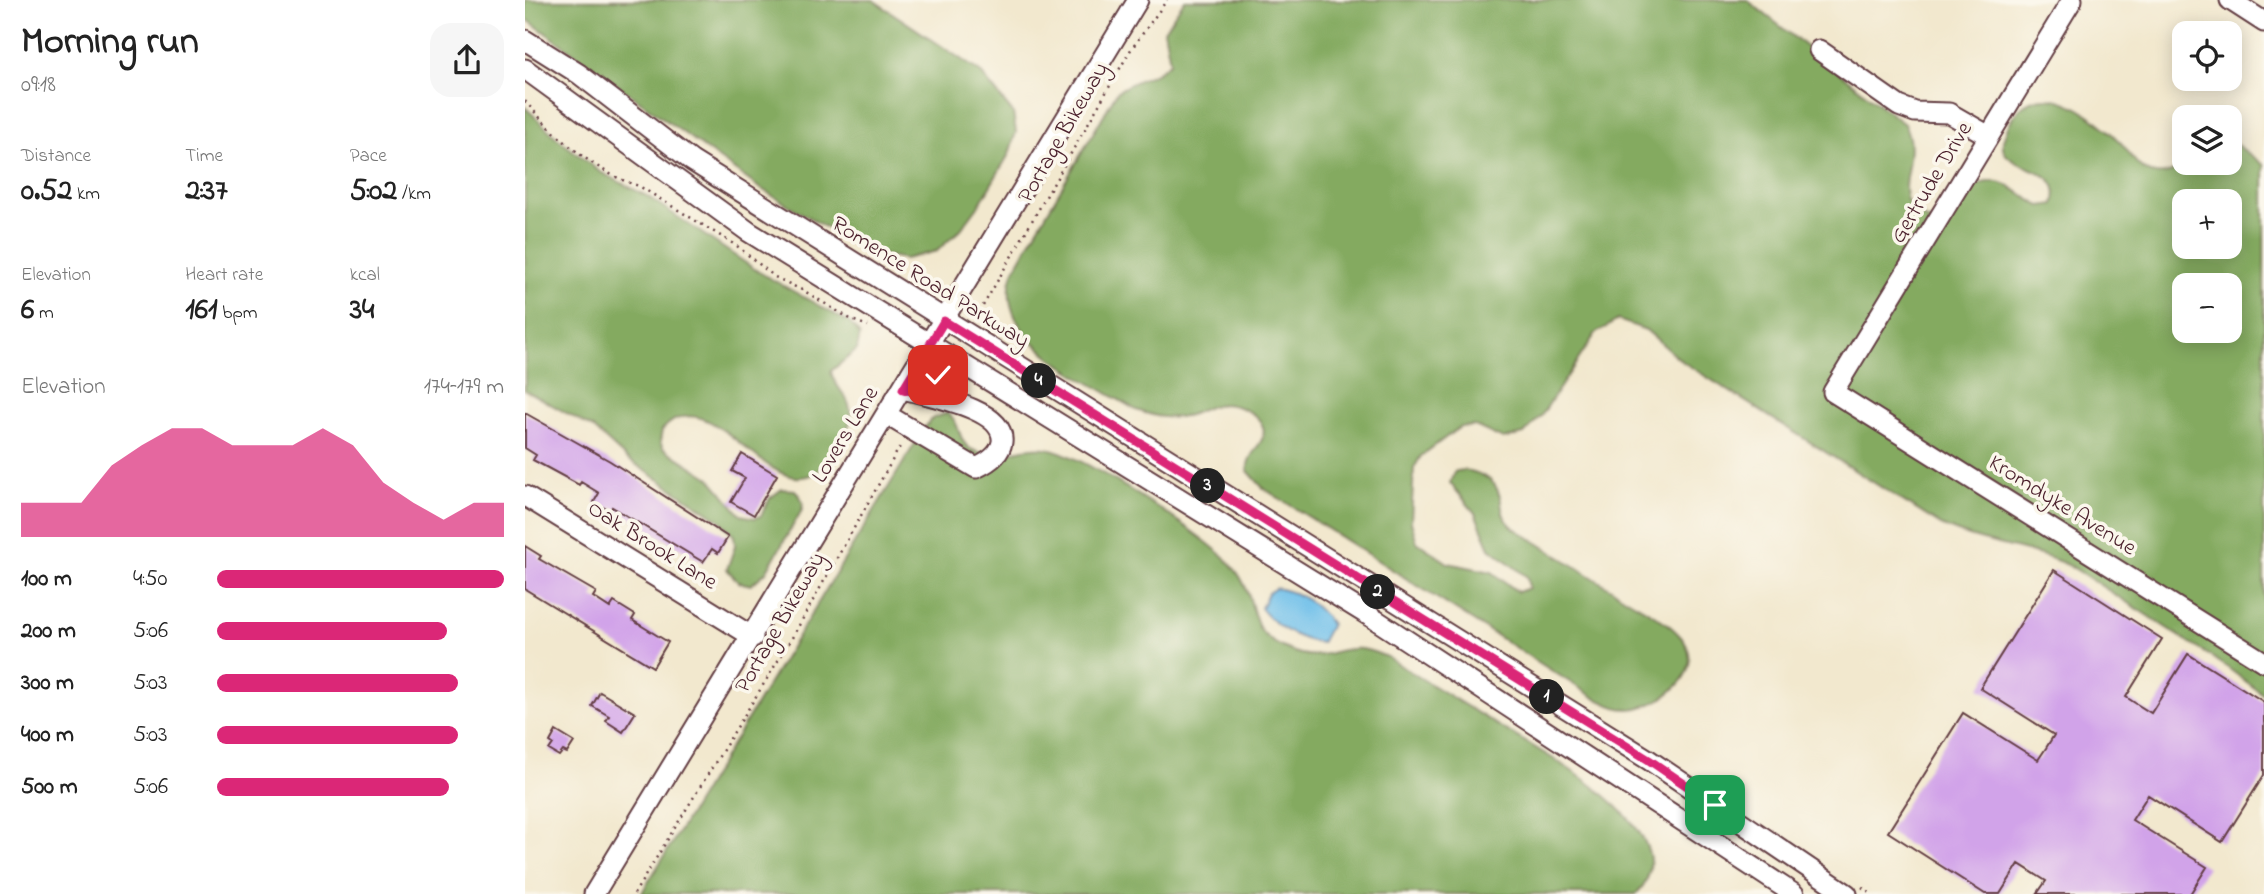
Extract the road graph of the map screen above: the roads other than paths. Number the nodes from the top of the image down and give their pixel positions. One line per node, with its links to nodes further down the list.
1 (1138, 0): 9 (street, Lovers Lane)
2 (2072, 0): 8 (street, Gertrude Drive)
3 (2230, 0): 4 (street)
4 (2264, 22)
5 (525, 40): 9 (street, Romence Road Parkway)
6 (1819, 50): 8 (street)
7 (525, 69): 10 (street)
8 (1989, 136): 12 (street, Gertrude Drive)
9 (944, 321): 10 (street, Lovers Lane); 17 (street, Romence Road Parkway)
10 (929, 345): 11 (street, Lovers Lane); 18 (street)
11 (903, 389): 13 (street, Lovers Lane); 13 (street)
12 (1833, 392): 16 (street, Kromdyke Avenue)
13 (887, 415): 15 (street, Lovers Lane)
14 (525, 496): 15 (street, Oak Brook Lane)
15 (753, 637): 19 (street, Lovers Lane)
16 (2264, 662)
17 (1649, 760): 18 (street); 21 (street, Romence Road Parkway)
18 (1632, 788): 20 (street)
19 (594, 894)
20 (1794, 894)
21 (1847, 894)

